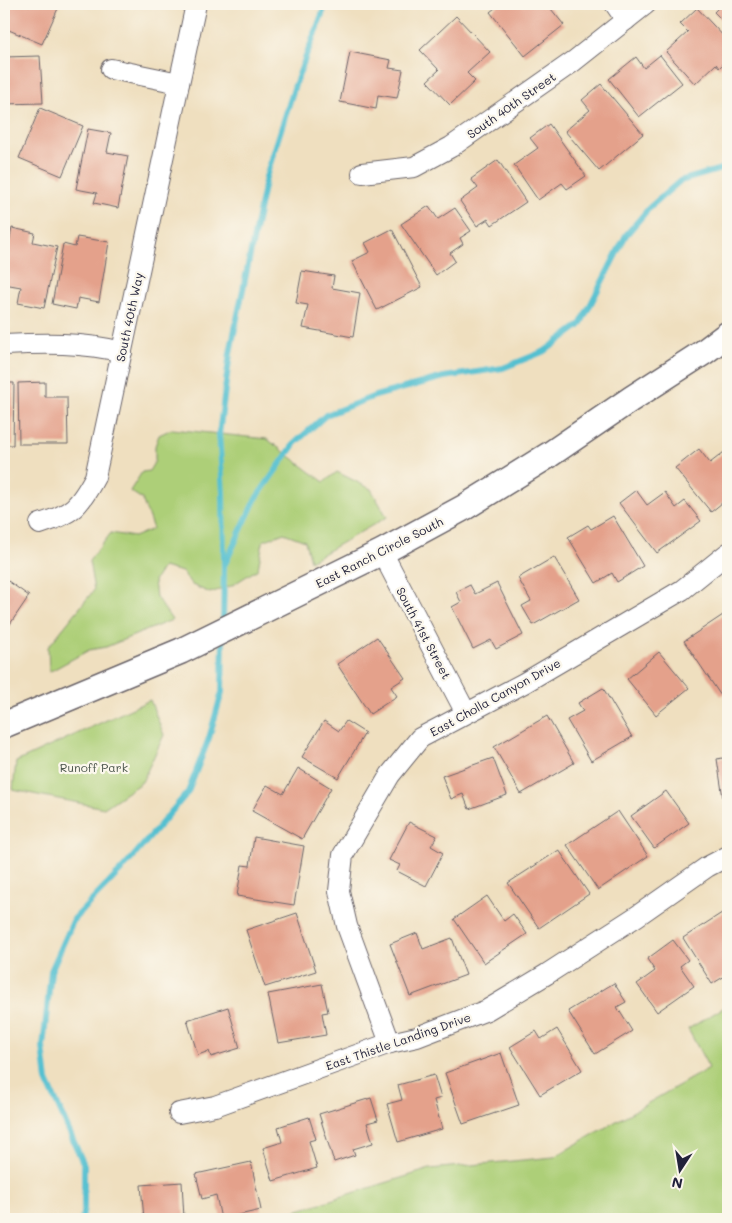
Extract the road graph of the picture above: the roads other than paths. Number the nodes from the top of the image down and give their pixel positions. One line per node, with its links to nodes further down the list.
1 (196, 4): 5 (street, South 40th Way)
2 (646, 4): 3 (street, South 40th Street)
3 (621, 12): 6 (street, South 40th Street)
4 (111, 69): 5 (street)
5 (179, 83): 9 (street, South 40th Way)
6 (362, 173)
7 (728, 334): 11 (street, East Ranch Circle South)
8 (4, 345): 9 (street)
9 (122, 352): 10 (street, South 40th Way)
10 (40, 524)
11 (382, 552): 13 (street, South 41st Street); 14 (street, East Ranch Circle South)
12 (728, 553): 13 (street, East Cholla Canyon Drive)
13 (466, 713): 16 (street, East Cholla Canyon Drive)
14 (4, 725)
15 (728, 856): 16 (street, East Thistle Landing Drive)
16 (390, 1044): 17 (street, East Thistle Landing Drive)
17 (179, 1113)

